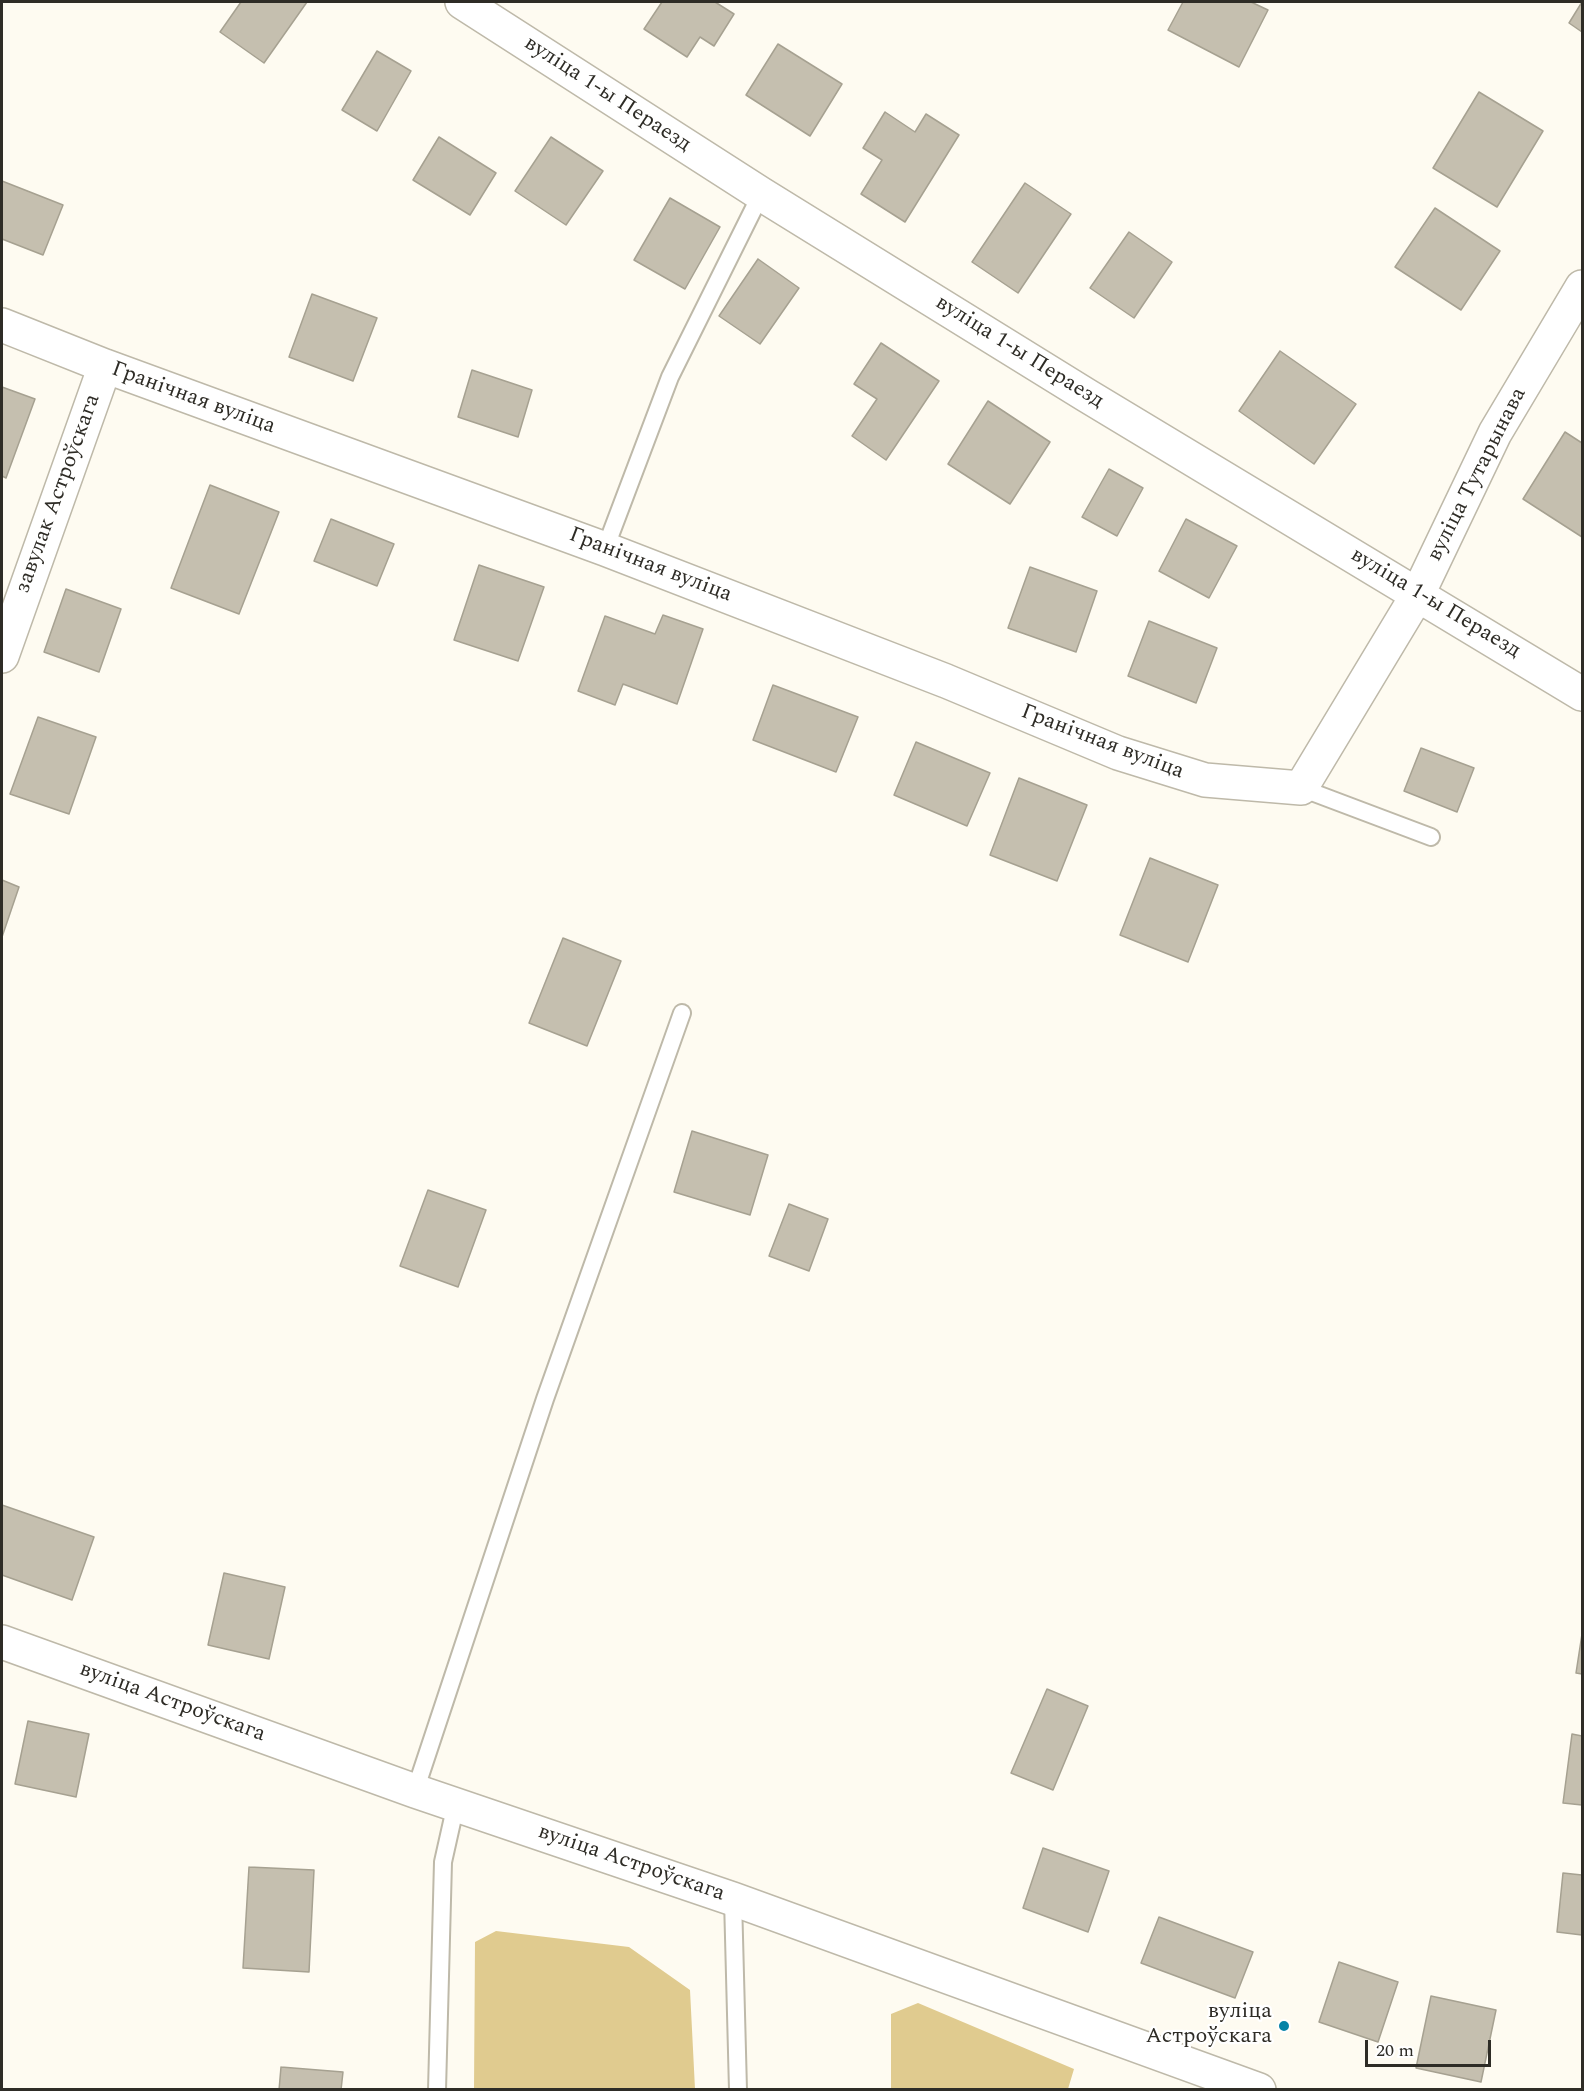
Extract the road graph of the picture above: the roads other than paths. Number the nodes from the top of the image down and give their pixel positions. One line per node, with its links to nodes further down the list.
1 (462, 2): 2 (street, вуліца 1-ы Пераезд)
2 (761, 194): 6 (lane); 7 (street, вуліца 1-ы Пераезд)
3 (1582, 287): 7 (street, вуліца Тутарынава)
4 (2, 325): 5 (street, Гранічная вуліца)
5 (105, 366): 6 (street, Гранічная вуліца); 8 (street, завулак Астроўскага)
6 (605, 549): 10 (street, Гранічная вуліца)
7 (1418, 594): 9 (street, вуліца 1-ы Пераезд); 10 (street, вуліца Тутарынава)
8 (2, 656)
9 (1582, 694)
10 (1301, 788): 11 (lane)
11 (1431, 837)
12 (682, 1013): 14 (lane)
13 (2, 1642): 14 (street, вуліца Астроўскага)
14 (415, 1791): 15 (street, вуліца Астроўскага)
15 (456, 1804): 16 (street, вуліца Астроўскага); 17 (lane)
16 (733, 1899): 18 (lane); 19 (street, вуліца Астроўскага)
17 (437, 2090)
18 (738, 2090)
19 (1259, 2090)

